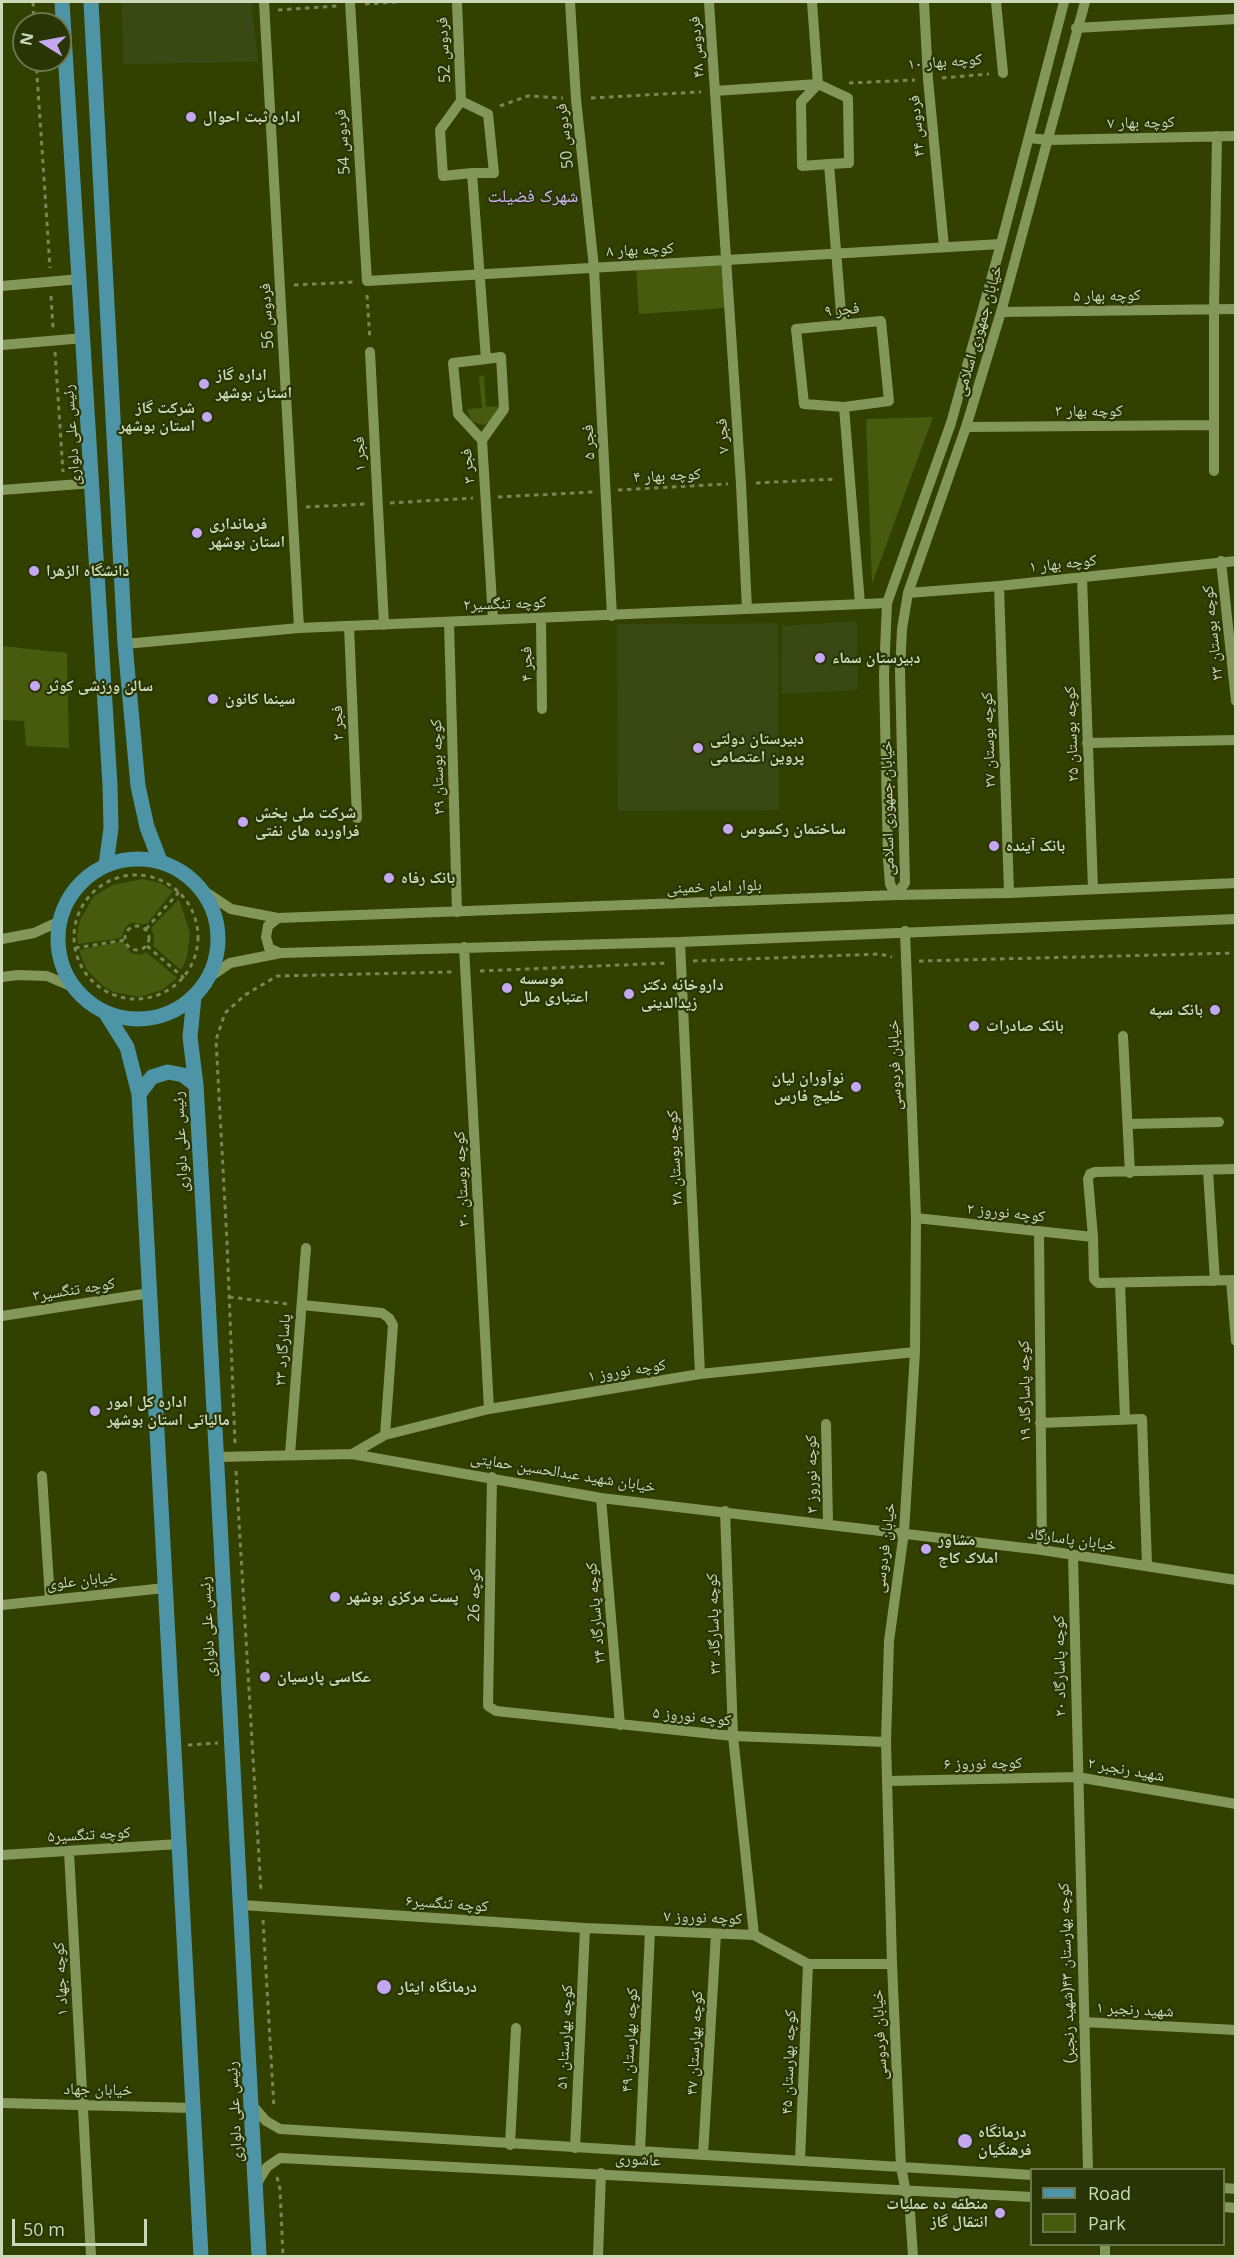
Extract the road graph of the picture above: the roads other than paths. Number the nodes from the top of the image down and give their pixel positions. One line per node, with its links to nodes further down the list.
1 (62, 2): 31 (main road, رئیس علی دلواری)
2 (91, 2): 65 (main road)
3 (457, 2): 18 (street, فردوس 52)
4 (570, 2): 29 (street, فردوس 50)
5 (709, 2): 17 (street, فردوس ۴۸)
6 (812, 2): 16 (street)
7 (924, 2): 26 (street, فردوس ۴۴)
8 (996, 2): 15 (street, کوچه بهار ۱۰)
9 (1064, 2): 21 (street, خیابان جمهوری اسلامی)
10 (1085, 2): 14 (street, خیابان جمهوری اسلامی)
11 (350, 3): 32 (street, فردوس 54)
12 (264, 6): 63 (street, فردوس 56)
13 (1236, 19): 14 (street)
14 (1076, 28): 22 (street, خیابان جمهوری اسلامی)
15 (1003, 73)
16 (818, 84): 17 (street); 23 (street); 23 (street)
17 (715, 91): 28 (street, فردوس ۴۸)
18 (461, 101): 24 (street, فردوس 52); 24 (street)
19 (1216, 136): 20 (street, کوچه بهار ۷); 22 (street, کوچه بهار ۷); 34 (street)
20 (1236, 136)
21 (1029, 138): 22 (street, کوچه بهار ۷); 25 (street, خیابان جمهوری اسلامی)
22 (1048, 140): 36 (street, خیابان جمهوری اسلامی)
23 (829, 164): 27 (street)
24 (472, 174): 30 (street)
25 (1001, 244): 26 (street, کوچه بهار ۸); 54 (street, خیابان جمهوری اسلامی)
26 (944, 247): 27 (street, کوچه بهار ۸)
27 (838, 254): 28 (street, کوچه بهار ۸); 37 (street)
28 (726, 260): 29 (street, کوچه بهار ۸); 56 (street, فجر ۷)
29 (594, 268): 30 (street, کوچه بهار ۸); 57 (street, فجر ۵)
30 (478, 274): 32 (street, کوچه بهار ۸); 41 (street)
31 (80, 279): 33 (street); 38 (main road, رئیس علی دلواری)
32 (367, 281)
33 (2, 286)
34 (1214, 309): 35 (street, کوچه بهار ۵); 36 (street, کوچه بهار ۵); 43 (street)
35 (1236, 309)
36 (1001, 312): 44 (street, خیابان جمهوری اسلامی)
37 (842, 325): 42 (street, فجر ۹); 42 (street, فجر ۹)
38 (84, 338): 39 (street); 47 (main road, رئیس علی دلواری)
39 (2, 345)
40 (370, 352): 61 (street, فجر ۱)
41 (486, 359): 45 (street); 45 (street, فجر ۳)
42 (844, 407): 55 (street)
43 (1213, 425): 44 (street, کوچه بهار ۳); 46 (street)
44 (966, 427): 53 (street, خیابان جمهوری اسلامی)
45 (482, 440): 59 (street, فجر ۳)
46 (1214, 471)
47 (93, 483): 48 (street); 70 (main road, رئیس علی دلواری)
48 (2, 490)
49 (1221, 561): 50 (street, کوچه بهار ۱); 51 (street, کوچه بهار ۱); 64 (street, کوچه بوستان ۲۳)
50 (1236, 561)
51 (1082, 577): 52 (street, کوچه بهار ۱); 69 (street, کوچه بوستان ۲۵)
52 (999, 586): 53 (street, کوچه بهار ۱); 80 (street, کوچه بوستان ۲۷)
53 (908, 593): 74 (street, خیابان جمهوری اسلامی)
54 (887, 603): 55 (street, کوچه تنگسیر۲); 73 (street, خیابان جمهوری اسلامی)
55 (860, 604): 56 (street, کوچه تنگسیر۲)
56 (747, 609): 57 (street, کوچه تنگسیر۲)
57 (612, 615): 58 (street, کوچه تنگسیر۲)
58 (541, 618): 59 (street, کوچه تنگسیر۲); 67 (street, فجر ۴)
59 (493, 620): 60 (street, کوچه تنگسیر۲)
60 (449, 622): 61 (street, کوچه تنگسیر۲); 82 (street, کوچه بوستان ۲۹)
61 (384, 625): 62 (street, کوچه تنگسیر۲)
62 (349, 626): 63 (street, کوچه تنگسیر۲); 72 (street, فجر ۲)
63 (299, 628): 65 (street, کوچه تنگسیر۲)
64 (1232, 642): 66 (street, کوچه بوستان ۲۳)
65 (125, 644): 71 (main road)
66 (1236, 701)
67 (542, 709)
68 (1236, 740): 69 (street)
69 (1087, 743): 79 (street, کوچه بوستان ۲۵)
70 (111, 784): 71 (main road); 76 (main road, رئیس علی دلواری)
71 (138, 786): 75 (main road)
72 (357, 818)
73 (888, 859): 74 (street); 81 (street, خیابان جمهوری اسلامی)
74 (903, 859): 81 (street, خیابان جمهوری اسلامی)
75 (160, 861): 76 (main road); 78 (main road)
76 (106, 865): 85 (main road)
77 (1236, 883): 79 (street, بلوار امام خمینی)
78 (201, 889): 83 (street, بلوار امام خمینی); 92 (main road)
79 (1093, 889): 80 (street, بلوار امام خمینی)
80 (1009, 893): 81 (street, بلوار امام خمینی)
81 (896, 896): 82 (street, بلوار امام خمینی)
82 (457, 912): 83 (street, بلوار امام خمینی)
83 (278, 918): 90 (street)
84 (1236, 919): 86 (street)
85 (60, 921): 87 (street); 93 (main road)
86 (905, 932): 88 (street); 104 (street, خیابان فردوسی)
87 (2, 939)
88 (680, 942): 89 (street); 116 (street, کوچه بوستان ۲۸)
89 (464, 947): 90 (street); 117 (street, کوچه بوستان ۳۰)
90 (281, 953): 92 (street)
91 (2, 977): 93 (street)
92 (208, 978): 94 (main road)
93 (75, 988): 95 (main road)
94 (194, 996): 95 (main road); 97 (main road, رئیس علی دلواری)
95 (105, 1012): 98 (main road)
96 (1123, 1036): 100 (street)
97 (196, 1085): 98 (main road); 124 (main road, رئیس علی دلواری)
98 (139, 1094): 111 (main road)
99 (1219, 1122): 100 (street)
100 (1128, 1124): 103 (street)
101 (1236, 1170): 102 (street)
102 (1208, 1171): 103 (street); 109 (street)
103 (1130, 1173): 106 (street)
104 (916, 1218): 105 (street, کوچه نوروز ۲); 115 (street, خیابان فردوسی)
105 (1039, 1231): 106 (street, کوچه نوروز ۲); 119 (street, کوچه پاسارگاد ۱۹)
106 (1093, 1237): 110 (street)
107 (306, 1248): 112 (street, پاسارگارد ۲۳)
108 (1233, 1280): 109 (street); 114 (street)
109 (1215, 1281): 110 (street)
110 (1120, 1283): 118 (street)
111 (150, 1293): 113 (street, کوچه تنگسیر۳); 135 (main road)
112 (302, 1305): 121 (street); 122 (street, پاسارگارد ۲۳)
113 (2, 1316)
114 (1236, 1341)
115 (915, 1352): 116 (street, کوچه نوروز ۱); 130 (street, خیابان فردوسی)
116 (700, 1374): 117 (street, کوچه نوروز ۱)
117 (489, 1409): 121 (street, کوچه نوروز ۱)
118 (1125, 1419): 119 (street); 133 (street)
119 (1041, 1423): 131 (street, کوچه پاسارگاد ۱۹)
120 (826, 1424): 129 (street, کوچه نوروز ۳)
121 (385, 1435): 123 (street, کوچه نوروز ۱)
122 (290, 1454): 123 (street, خیابان شهید عبدالحسین حمایتی); 124 (street, خیابان شهید عبدالحسین حمایتی)
123 (352, 1454): 126 (street, خیابان شهید عبدالحسین حمایتی)
124 (217, 1457): 148 (main road, رئیس علی دلواری)
125 (42, 1476): 136 (street)
126 (492, 1477): 127 (street, خیابان شهید عبدالحسین حمایتی); 138 (street, کوچه 26)
127 (601, 1498): 128 (street, خیابان شهید عبدالحسین حمایتی); 139 (street, کوچه پاسارگاد ۲۴)
128 (725, 1511): 129 (street, خیابان شهید عبدالحسین حمایتی); 140 (street, کوچه پاسارگاد ۲۲)
129 (828, 1523): 130 (street, خیابان شهید عبدالحسین حمایتی)
130 (904, 1532): 131 (street, خیابان پاسارگاد); 141 (street, خیابان فردوسی)
131 (1042, 1550): 132 (street, خیابان پاسارگاد)
132 (1073, 1555): 133 (street, خیابان پاسارگاد); 142 (street, کوچه پاسارگاد ۲۰)
133 (1147, 1566): 134 (street, خیابان پاسارگاد)
134 (1236, 1580)
135 (165, 1588): 136 (street, خیابان علوی); 145 (main road)
136 (50, 1599): 137 (street, خیابان علوی)
137 (2, 1605)
138 (496, 1711): 139 (street, کوچه نوروز ۵)
139 (620, 1725): 140 (street, کوچه نوروز ۵)
140 (733, 1736): 141 (street, کوچه نوروز ۵); 152 (street, کوچه پاسارگاد ۲۲)
141 (886, 1742): 143 (street, خیابان فردوسی)
142 (1077, 1777): 143 (street, کوچه نوروز ۶); 144 (street, شهید رنجبر ۲); 155 (street, کوچه بهارستان ۴۳(شهید رنجبر))
143 (888, 1780): 154 (street, خیابان فردوسی)
144 (1236, 1804)
145 (179, 1844): 146 (street, کوچه تنگسیر۵); 161 (main road)
146 (69, 1852): 147 (street, کوچه تنگسیر۵); 159 (street, کوچه جهاد ۱)
147 (2, 1855)
148 (242, 1905): 149 (street, کوچه تنگسیر۶); 160 (main road, رئیس علی دلواری)
149 (585, 1928): 150 (street, کوچه تنگسیر۶); 163 (street, کوچه بهارستان ۵۱)
150 (650, 1931): 151 (street, کوچه نوروز ۷); 164 (street, کوچه بهارستان ۴۹)
151 (716, 1934): 152 (street, کوچه نوروز ۷); 165 (street, کوچه بهارستان ۴۷)
152 (754, 1935): 153 (street, کوچه نوروز ۷)
153 (808, 1964): 154 (street, کوچه نوروز ۷); 166 (street, کوچه بهارستان ۴۵)
154 (892, 1964): 167 (street, خیابان فردوسی)
155 (1084, 2022): 157 (street, شهید رنجبر ۱); 168 (street, کوچه بهارستان ۴۳(شهید رنجبر))
156 (516, 2028): 162 (street)
157 (1236, 2030)
158 (2, 2103): 159 (street, خیابان جهاد)
159 (82, 2105): 161 (street, خیابان جهاد); 174 (street, کوچه جهاد ۱)
160 (253, 2106): 162 (street, عاشوری); 171 (main road, رئیس علی دلواری)
161 (193, 2108): 175 (main road)
162 (510, 2145): 163 (street, عاشوری)
163 (575, 2148): 164 (street, عاشوری)
164 (640, 2151): 165 (street, عاشوری)
165 (704, 2155): 166 (street, عاشوری)
166 (800, 2161): 167 (street, عاشوری)
167 (901, 2167): 170 (street, عاشوری); 172 (street, خیابان فردوسی)
168 (1088, 2168)
169 (601, 2173): 171 (street, عاشوری); 172 (street, عاشوری); 177 (street)
170 (1030, 2175)
171 (256, 2186): 176 (main road, رئیس علی دلواری)
172 (907, 2190): 173 (street, عاشوری); 178 (street, خیابان فردوسی)
173 (1030, 2197)
174 (91, 2256)
175 (201, 2256)
176 (259, 2256)
177 (598, 2256)
178 (913, 2256)

